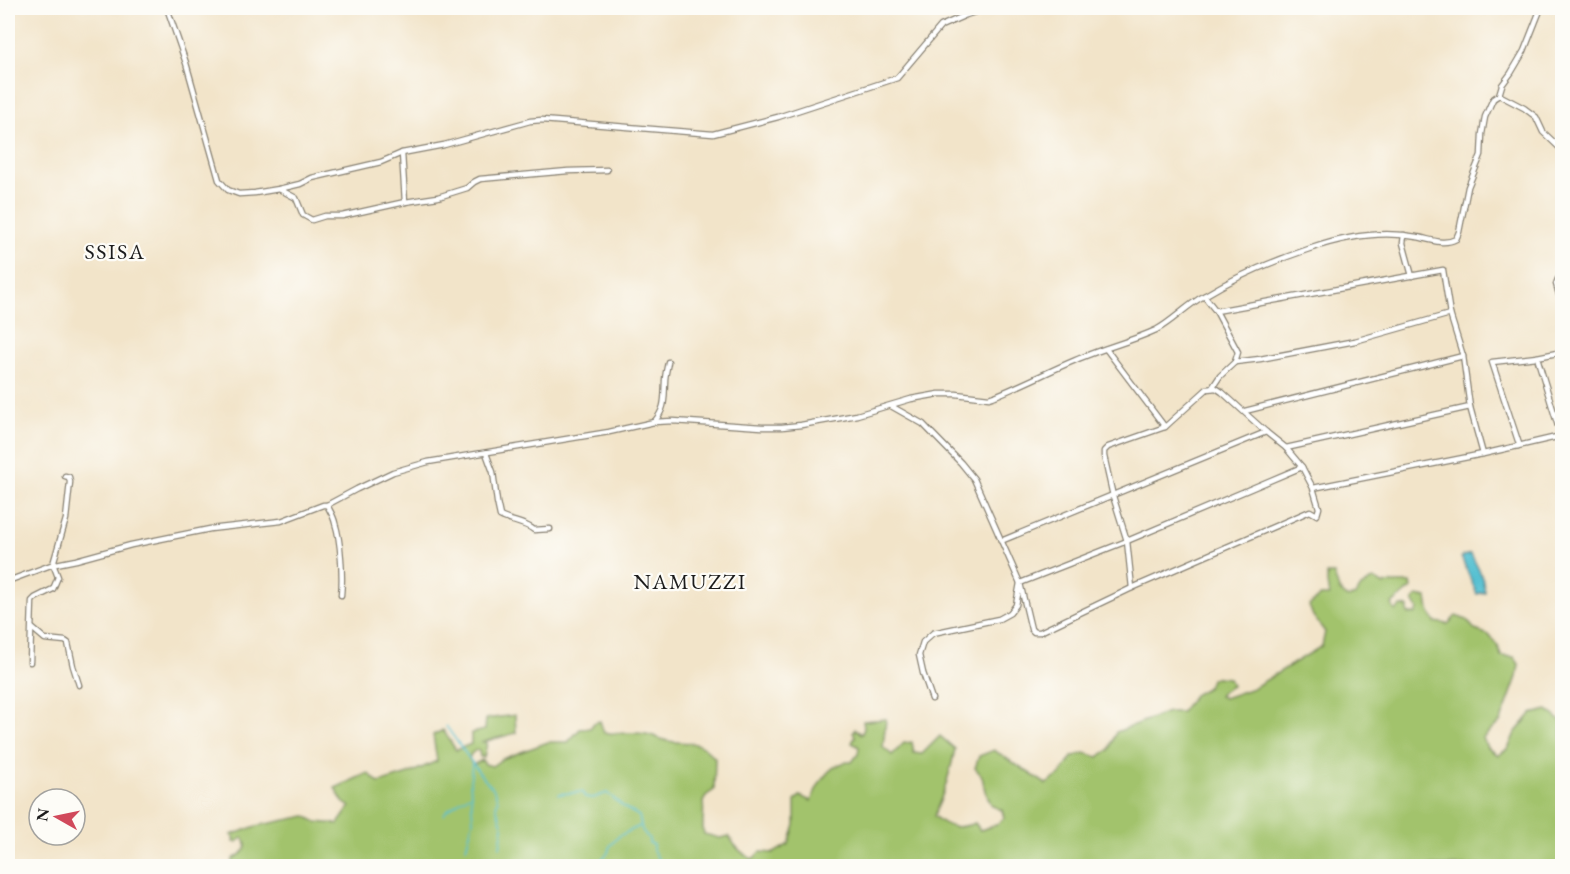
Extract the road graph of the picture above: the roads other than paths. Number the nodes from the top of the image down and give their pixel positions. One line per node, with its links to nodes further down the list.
1 (167, 8): 8 (street)
2 (987, 8): 6 (street)
3 (1541, 8): 4 (street)
4 (1499, 95): 5 (street); 10 (street)
5 (1563, 150)
6 (402, 153): 8 (street); 9 (street)
7 (607, 170): 9 (street)
8 (279, 189): 9 (street)
9 (405, 202)
10 (1404, 235): 11 (street); 13 (street)
11 (1412, 276): 15 (street); 16 (street)
12 (1563, 277): 14 (street)
13 (1204, 296): 15 (street); 17 (street)
14 (1563, 305)
15 (1216, 311): 22 (street)
16 (1450, 314): 19 (street); 22 (street)
17 (1106, 349): 24 (street); 28 (street)
18 (1563, 352): 20 (street)
19 (1463, 356): 25 (street); 26 (street)
20 (1537, 357): 30 (street); 30 (street)
21 (668, 362): 27 (street)
22 (1234, 362): 23 (street)
23 (1212, 388): 26 (street); 28 (street)
24 (891, 406): 27 (street); 40 (street)
25 (1470, 407): 31 (street); 33 (street)
26 (1245, 411): 29 (street)
27 (654, 422): 32 (street)
28 (1166, 427): 37 (street)
29 (1266, 432): 31 (street); 37 (street)
30 (1518, 446): 33 (street)
31 (1286, 448): 34 (street)
32 (486, 453): 38 (street); 39 (street)
33 (1484, 454): 36 (street)
34 (1302, 467): 36 (street); 41 (street)
35 (65, 476): 42 (street)
36 (1313, 488): 45 (street)
37 (1113, 496): 40 (street); 41 (street)
38 (327, 505): 42 (street); 46 (street)
39 (550, 529)
40 (1002, 541): 44 (street)
41 (1127, 541): 44 (street); 45 (street)
42 (53, 564): 43 (street); 47 (street)
43 (8, 581)
44 (1020, 583): 45 (street); 50 (street)
45 (1132, 588)
46 (341, 595)
47 (32, 628): 48 (street); 49 (street)
48 (30, 662)
49 (79, 685)
50 (932, 699)

